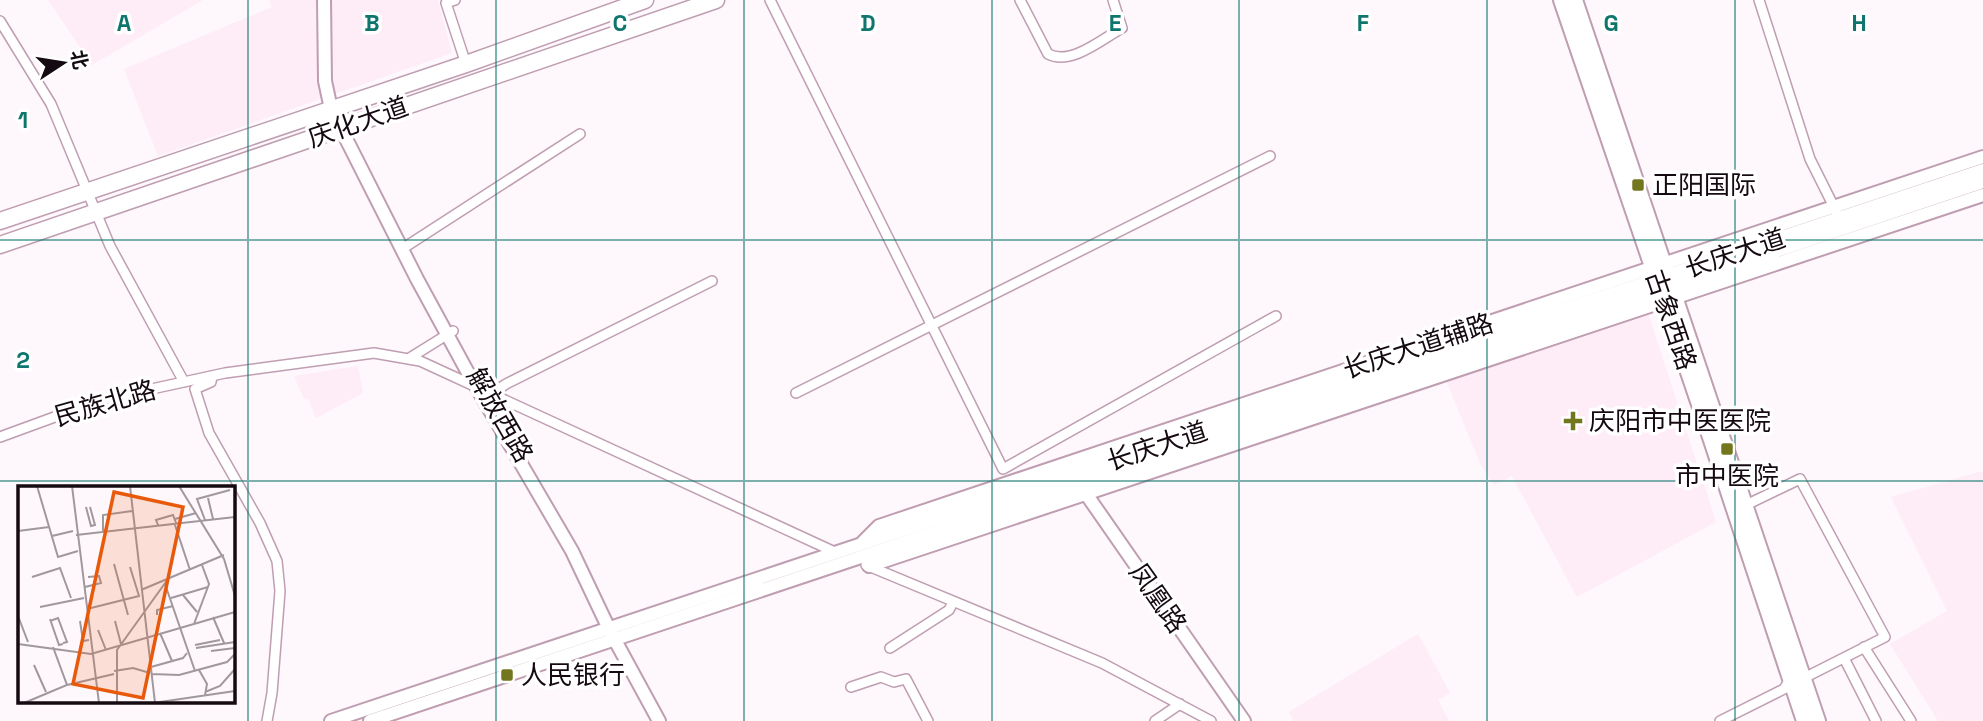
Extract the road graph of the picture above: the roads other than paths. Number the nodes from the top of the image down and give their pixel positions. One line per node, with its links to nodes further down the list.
1 (324, 0): 14 (street, 解放西路)
2 (455, 0): 13 (street)
3 (645, 0): 11 (highway, 庆化大道)
4 (716, 0): 15 (highway, 庆化大道)
5 (770, 0): 31 (street)
6 (1020, 0): 7 (street)
7 (1113, 0)
8 (1561, 0): 29 (main road, 古象西路)
9 (1575, 0): 29 (main road, 古象西路)
10 (1759, 0): 24 (street)
11 (608, 6): 13 (highway, 庆化大道)
12 (0, 22): 21 (street)
13 (466, 64): 14 (highway, 庆化大道)
14 (334, 108): 15 (street, 解放西路); 21 (highway, 庆化大道)
15 (344, 127): 23 (highway, 庆化大道); 27 (street, 解放西路)
16 (580, 134): 27 (street)
17 (1270, 156): 31 (street)
18 (1983, 157): 24 (street)
19 (1983, 170): 24 (street, 长庆大道)
20 (1983, 182): 29 (street, 长庆大道)
21 (87, 192): 23 (street); 25 (highway, 庆化大道)
22 (1983, 195): 29 (street, 长庆大道辅路)
23 (95, 212): 26 (highway, 庆化大道); 35 (street)
24 (1837, 213): 29 (street, 长庆大道)
25 (0, 221)
26 (0, 245)
27 (405, 248): 32 (street, 解放西路)
28 (712, 281): 36 (street)
29 (1664, 283): 39 (street, 长庆大道); 40 (main road, 古象西路); 41 (street, 长庆大道辅路); 50 (main road, 古象西路)
30 (1276, 316): 31 (street)
31 (932, 325): 37 (street)
32 (450, 333): 33 (street); 36 (street, 解放西路)
33 (408, 359): 34 (street); 36 (street)
34 (211, 378): 35 (street, 民族北路); 38 (street, 民族北路); 54 (street)
35 (184, 382): 38 (street, 民族北路)
36 (485, 392): 42 (street); 46 (street, 解放西路)
37 (796, 393)
38 (0, 439)
39 (1076, 485): 41 (street, 长庆大道); 43 (street, 长庆大道); 44 (street); 62 (street, 凤凰路); 63 (street, 凤凰路)
40 (1746, 505): 47 (street); 50 (main road, 古象西路)
41 (859, 546): 42 (street, 长庆大道)
42 (837, 553): 43 (street); 46 (street, 长庆大道)
43 (853, 560): 44 (street); 46 (street, 长庆大道)
44 (869, 566): 45 (street)
45 (953, 602): 48 (street); 53 (street)
46 (615, 632): 55 (street, 长庆大道); 56 (street, 长庆大道); 57 (street, 解放西路); 58 (street, 解放西路)
47 (1864, 647): 49 (street); 69 (street)
48 (890, 648)
49 (1844, 658): 50 (street); 68 (street)
50 (1797, 678): 52 (main road, 古象西路); 64 (street); 67 (main road, 古象西路)
51 (851, 687): 59 (street)
52 (1796, 696): 65 (street); 66 (main road, 古象西路)
53 (1180, 704): 60 (street); 61 (street)
54 (267, 721)
55 (331, 721)
56 (370, 721)
57 (659, 721)
58 (666, 721)
59 (928, 721)
60 (1155, 721)
61 (1210, 721)
62 (1236, 721)
63 (1244, 721)
64 (1720, 721)
65 (1729, 721)
66 (1804, 721)
67 (1818, 721)
68 (1876, 721)
69 (1911, 721)

